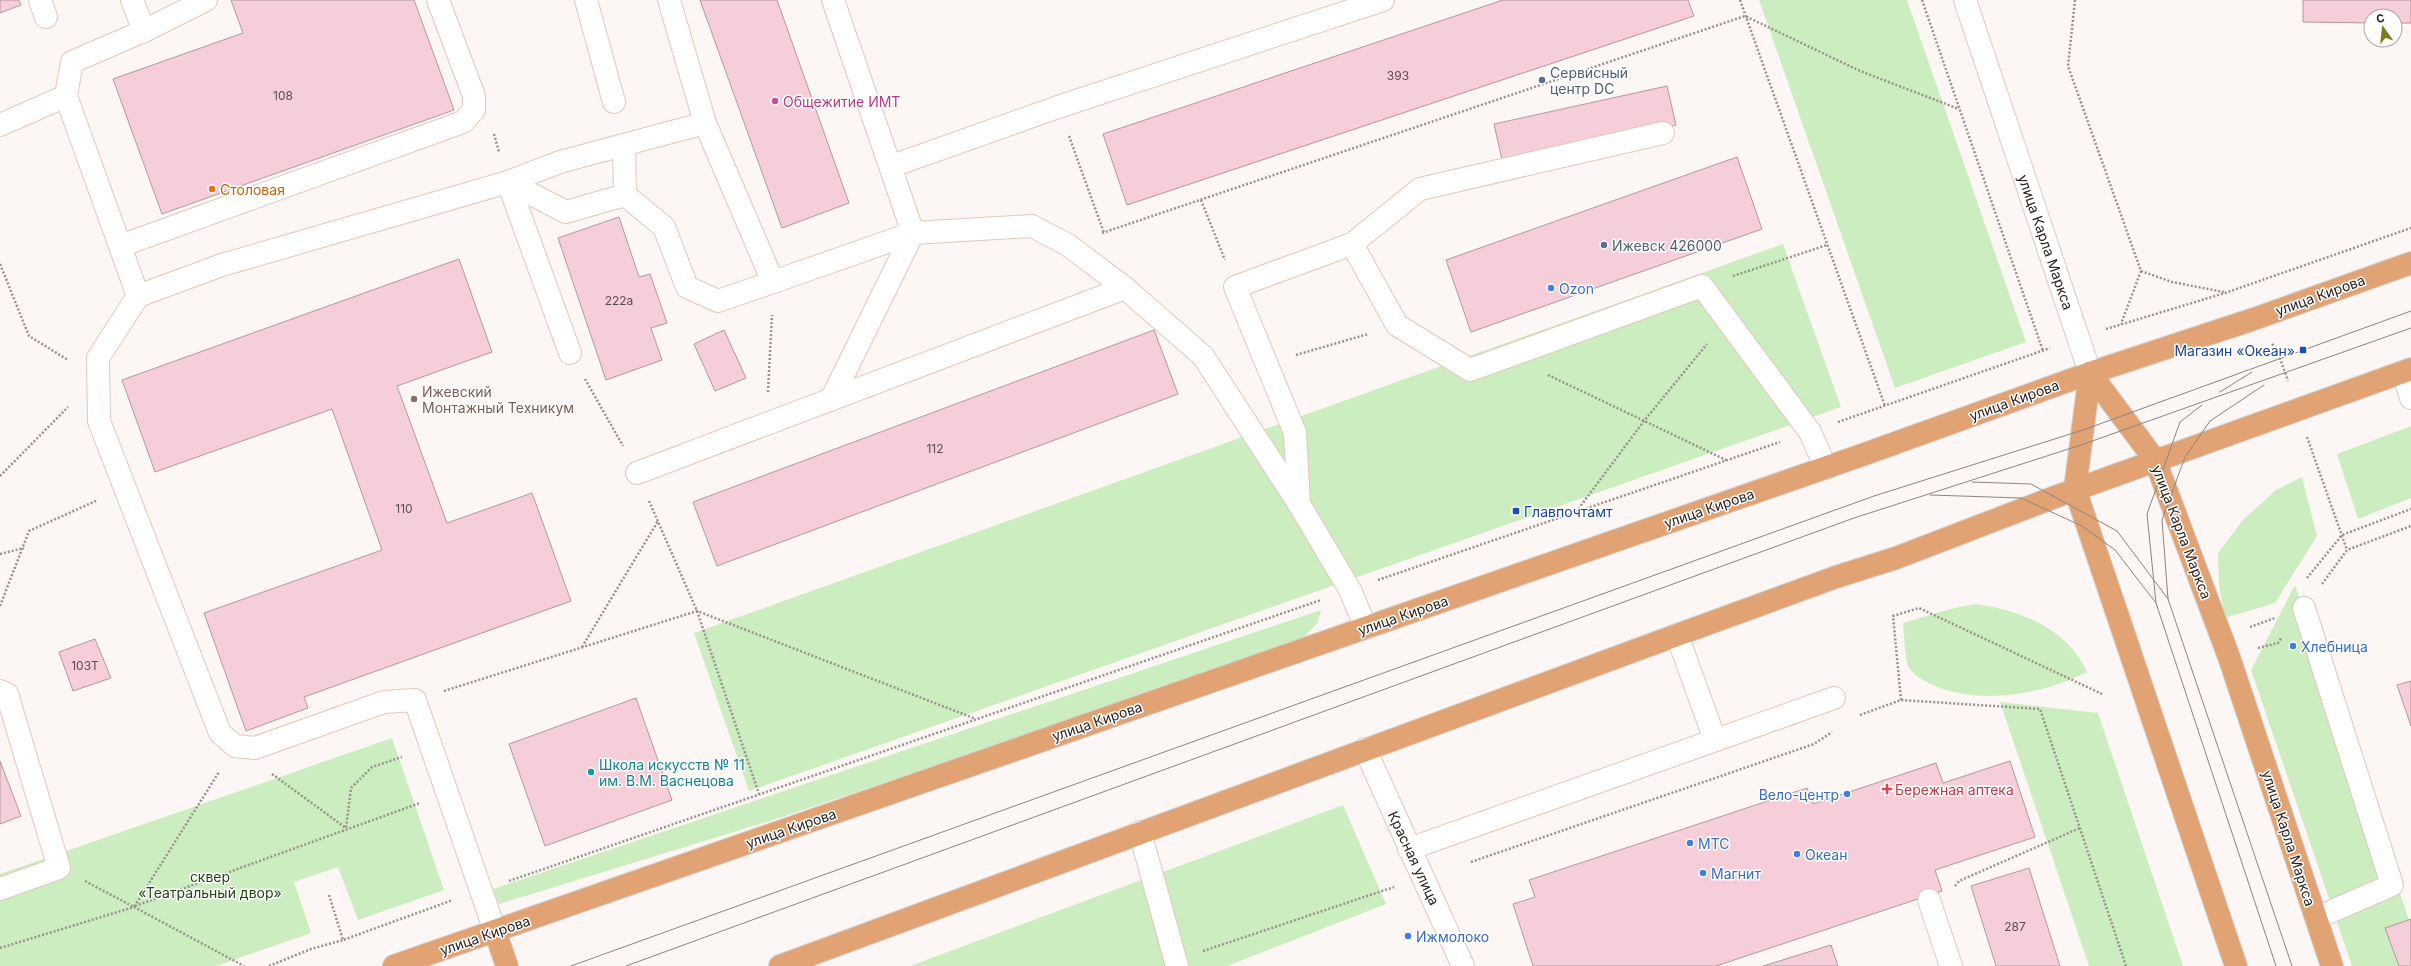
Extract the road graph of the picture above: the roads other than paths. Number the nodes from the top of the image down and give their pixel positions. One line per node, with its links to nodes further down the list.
1 (132, 0): 9 (street)
2 (206, 0): 9 (street)
3 (438, 0): 21 (street)
4 (586, 0): 11 (street)
5 (668, 0): 12 (street)
6 (834, 0): 16 (street)
7 (1383, 0): 16 (street)
8 (1965, 0): 28 (street, улица Карла Маркса)
9 (144, 31): 10 (street)
10 (66, 96): 13 (street); 21 (street)
11 (614, 102)
12 (705, 123): 15 (street); 23 (street)
13 (0, 125)
14 (1663, 133): 20 (street)
15 (624, 145): 17 (street); 18 (street)
16 (892, 166): 19 (street)
17 (508, 182): 18 (street); 25 (street); 26 (street)
18 (625, 195): 23 (street)
19 (914, 233): 23 (street); 24 (street); 30 (street)
20 (1352, 244): 32 (street); 35 (street)
21 (120, 246): 25 (street)
22 (2411, 263): 28 (main road, улица Кирова)
23 (773, 282)
24 (1125, 288): 30 (street); 35 (street)
25 (138, 296): 48 (street)
26 (570, 353)
27 (2407, 371): 29 (street); 31 (main road)
28 (2090, 373): 31 (main road, улица Карла Маркса); 32 (main road, улица Кирова); 34 (main road)
29 (2411, 398)
30 (831, 400): 33 (street)
31 (2155, 460): 34 (main road); 47 (main road, улица Карла Маркса)
32 (1826, 468): 37 (main road, улица Кирова)
33 (637, 473)
34 (2075, 489): 38 (main road); 55 (main road)
35 (1300, 504): 37 (street)
36 (2304, 608): 47 (street)
37 (1366, 628): 48 (main road, улица Кирова)
38 (1677, 635): 41 (street); 42 (main road)
39 (0, 691): 45 (street)
40 (1834, 698): 41 (street)
41 (1715, 740): 44 (street)
42 (1365, 749): 43 (main road); 44 (street, Красная улица)
43 (1140, 832): 49 (street); 52 (main road)
44 (1409, 849): 53 (street, Красная улица)
45 (0, 889)
46 (1931, 907): 54 (street)
47 (2316, 918): 56 (main road, улица Карла Маркса)
48 (495, 931): 50 (main road, улица Кирова); 51 (main road)
49 (1177, 963)
50 (394, 966)
51 (507, 966)
52 (780, 966)
53 (1463, 966)
54 (1951, 966)
55 (2236, 966)
56 (2332, 966)

